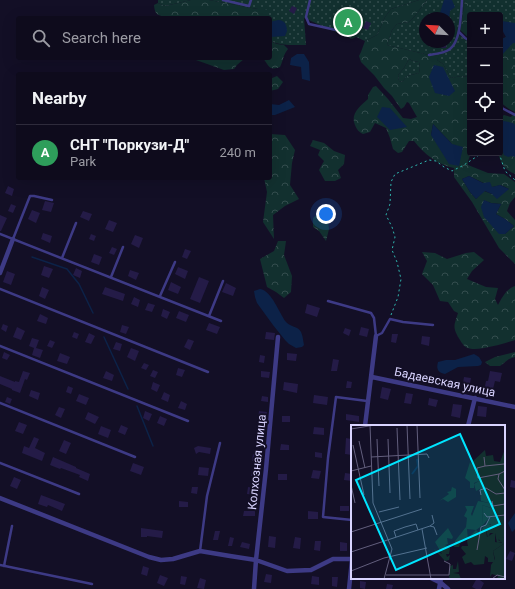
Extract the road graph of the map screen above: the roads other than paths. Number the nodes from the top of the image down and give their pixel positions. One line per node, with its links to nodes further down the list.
1 (223, 0): 2 (lane)
2 (251, 0)
3 (310, 0): 5 (lane)
4 (462, 0): 6 (lane)
5 (336, 30)
6 (459, 31): 7 (lane); 8 (lane)
7 (467, 39)
8 (429, 55)
9 (503, 109): 10 (lane)
10 (515, 115)
11 (52, 200): 14 (lane)
12 (76, 223): 16 (lane)
13 (0, 234): 14 (lane)
14 (13, 239): 16 (lane); 18 (street)
15 (123, 247): 19 (lane)
16 (62, 258): 19 (lane)
17 (175, 262): 22 (lane)
18 (0, 273)
19 (111, 278): 22 (lane)
20 (223, 281): 24 (lane)
21 (0, 289): 30 (lane)
22 (160, 296): 24 (lane)
23 (328, 302): 27 (lane)
24 (210, 316): 25 (lane)
25 (221, 321)
26 (433, 324): 27 (lane)
27 (376, 336): 31 (street)
28 (278, 337): 47 (street, Колхозная улица)
29 (0, 346): 36 (lane)
30 (208, 372)
31 (372, 377): 32 (street, Бадаевская улица); 33 (street)
32 (475, 398): 35 (street, Бадаевская улица); 38 (street)
33 (368, 401): 37 (street); 44 (lane)
34 (0, 403): 40 (lane)
35 (515, 407)
36 (188, 421)
37 (366, 425)
38 (468, 425)
39 (220, 443): 46 (lane)
40 (135, 457)
41 (0, 463): 42 (lane)
42 (79, 494)
43 (0, 498): 46 (street)
44 (351, 520)
45 (12, 526): 50 (lane)
46 (200, 551): 47 (street)
47 (256, 560): 48 (street); 54 (street, Колхозная улица)
48 (351, 560)
49 (0, 565): 50 (lane)
50 (4, 566): 53 (lane)
51 (351, 570): 55 (street)
52 (441, 580): 56 (street); 57 (street)
53 (92, 584)
54 (254, 589)
55 (349, 589)
56 (439, 589)
57 (448, 589)

